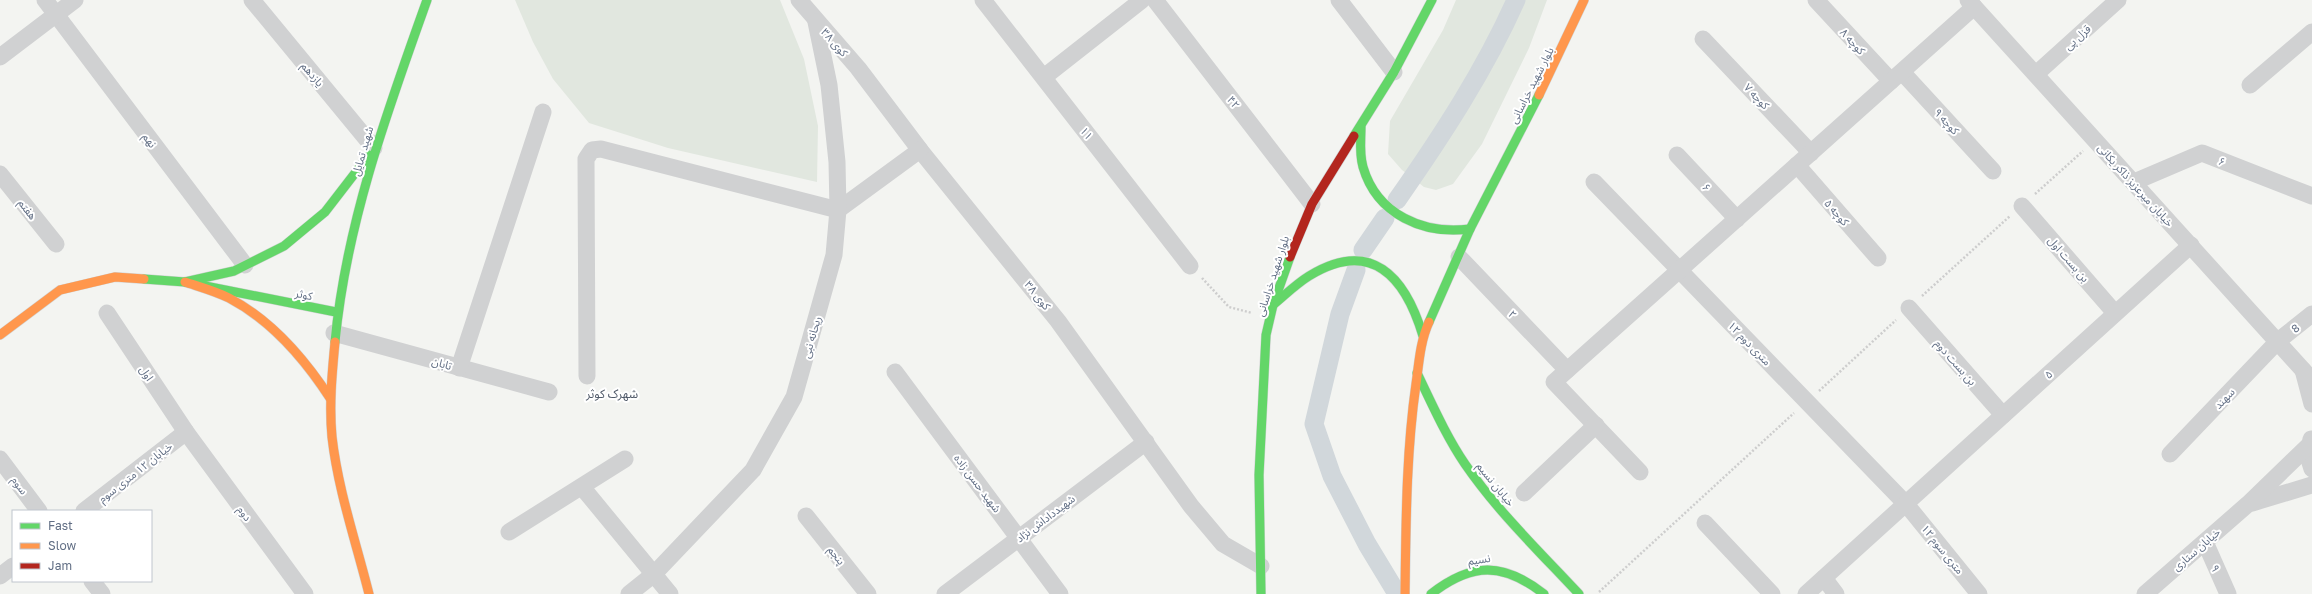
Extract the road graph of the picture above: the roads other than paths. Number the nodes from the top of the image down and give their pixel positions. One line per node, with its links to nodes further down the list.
1 (45, 0): 15 (street, نهم)
2 (75, 0): 15 (street)
3 (252, 0): 27 (street, یازدهم)
4 (426, 0): 27 (main road, شهید تمایل)
5 (799, 0): 16 (street, کوی ۳۸)
6 (983, 0): 22 (street, ۱۱)
7 (1142, 0): 22 (street)
8 (1155, 0): 37 (street, ۴۲)
9 (1339, 0): 20 (street)
10 (1432, 0): 20 (main road, بلوار شهید خراسانی)
11 (1584, 0): 41 (main road, بلوار شهید خراسانی)
12 (1816, 0): 23 (street, کوچه ۸)
13 (2118, 0): 21 (street, قزل پی)
14 (1971, 4): 21 (street, خیابان میرعزیز ذاکر یکانی); 23 (street)
15 (56, 15): 19 (street); 46 (street, نهم)
16 (815, 20): 28 (street, کوی ۳۸); 39 (street, ریحانه نبی)
17 (2312, 32): 24 (street)
18 (1703, 39): 29 (street, کوچه ۷)
19 (0, 57)
20 (1394, 72): 26 (main road, بلوار شهید خراسانی)
21 (2036, 74): 35 (street, خیابان میرعزیز ذاکر یکانی)
22 (1044, 77): 47 (street, ۱۱)
23 (1896, 77): 29 (street); 32 (street, کوچه ۹)
24 (2250, 85)
25 (543, 112): 60 (street)
26 (1361, 127): 37 (main road, بلوار شهید خراسانی); 41 (main road)
27 (374, 148): 46 (main road); 52 (main road, شهید تمایل)
28 (920, 150): 39 (street); 73 (street, کوی ۳۸)
29 (1811, 153): 31 (street)
30 (1677, 155): 40 (street, ۶)
31 (1797, 166): 40 (street); 45 (street, کوچه ۵)
32 (1993, 171)
33 (0, 174): 42 (street, هفتم)
34 (1594, 182): 48 (street, ۱۲ متری دوم)
35 (2134, 182): 36 (street, ۶); 43 (street, خیابان میرعزیز ذاکر یکانی)
36 (2312, 196)
37 (1312, 204): 50 (main road, بلوار شهید خراسانی)
38 (2022, 206): 53 (street, بن بست اول)
39 (838, 210): 65 (street); 93 (street, ریحانه نبی)
40 (1737, 219): 48 (street)
41 (1470, 229): 44 (main road, بلوار شهید خراسانی)
42 (56, 244)
43 (2191, 245): 53 (street, ۵); 59 (street, خیابان میرعزیز ذاکر یکانی)
44 (1459, 257): 58 (main road, بلوار شهید خراسانی); 61 (street, ۲)
45 (1878, 258)
46 (245, 265): 49 (main road)
47 (1190, 266)
48 (1680, 270): 61 (street); 82 (street, ۱۲ متری دوم)
49 (185, 282): 52 (main road, کوثر); 57 (main road, کوثر); 67 (main road)
50 (1273, 305): 58 (main road); 91 (main road, بلوار شهید خراسانی)
51 (1909, 308): 69 (street, بن بست دوم)
52 (336, 312): 56 (main road)
53 (2115, 313): 69 (street, ۵)
54 (107, 314): 71 (street, اول)
55 (2312, 314): 59 (street, 8)
56 (334, 333): 60 (street, تابان); 67 (main road)
57 (0, 335)
58 (1423, 336): 63 (main road, بلوار شهید خراسانی)
59 (2278, 341): 64 (street, خیابان میرعزیز ذاکر یکانی); 74 (street, سهند)
60 (459, 368): 66 (street, تابان)
61 (1568, 370): 70 (street)
62 (895, 372): 89 (street, شهید حسن زاده)
63 (1417, 373): 106 (main road, بلوار شهید خراسانی); 109 (main road, خیابان نسیم)
64 (2307, 375): 68 (street)
65 (587, 376)
66 (549, 392)
67 (330, 398): 99 (main road)
68 (2312, 404)
69 (2003, 416): 82 (street, ۵)
70 (1596, 426): 78 (street); 81 (street)
71 (186, 432): 85 (street, خیابان ۱۲ متری سوم); 98 (street, دوم)
72 (2310, 441): 77 (street); 83 (street, خیابان ستاری)
73 (1146, 442): 89 (street, شهیدداداش نژاد); 91 (street, کوی ۳۸)
74 (2170, 454)
75 (0, 459): 84 (street, سوم)
76 (625, 459): 80 (street)
77 (2312, 469)
78 (1640, 472)
79 (2312, 485): 83 (street)
80 (582, 487): 88 (street); 93 (street)
81 (1524, 493)
82 (1906, 504): 95 (street, ۵); 113 (street, ۱۲ متری سوم)
83 (2248, 504): 90 (street, خیابان ستاری)
84 (38, 510)
85 (85, 510)
86 (806, 516): 102 (street, پنجم)
87 (1705, 523): 110 (street)
88 (509, 532)
89 (1019, 538): 103 (street, شهیدداداش نژاد); 104 (street, شهید حسن زاده)
90 (2205, 542): 114 (street, خیابان ستاری); 115 (street, ۹)
91 (1261, 566): 105 (main road, بلوار شهید خراسانی)
92 (12, 567): 94 (street)
93 (654, 574): 100 (street, ریحانه نبی); 101 (street)
94 (0, 576)
95 (1824, 578): 111 (street, ۵); 112 (street)
96 (93, 582): 97 (street)
97 (102, 594)
98 (305, 594)
99 (369, 594)
100 (629, 594)
101 (670, 594)
102 (868, 594)
103 (945, 594)
104 (1060, 594)
105 (1261, 594)
106 (1405, 594)
107 (1431, 594): 108 (main road, نسیم)
108 (1544, 594)
109 (1579, 594)
110 (1772, 594)
111 (1806, 594)
112 (1836, 594)
113 (1979, 594)
114 (2145, 594)
115 (2228, 594)

